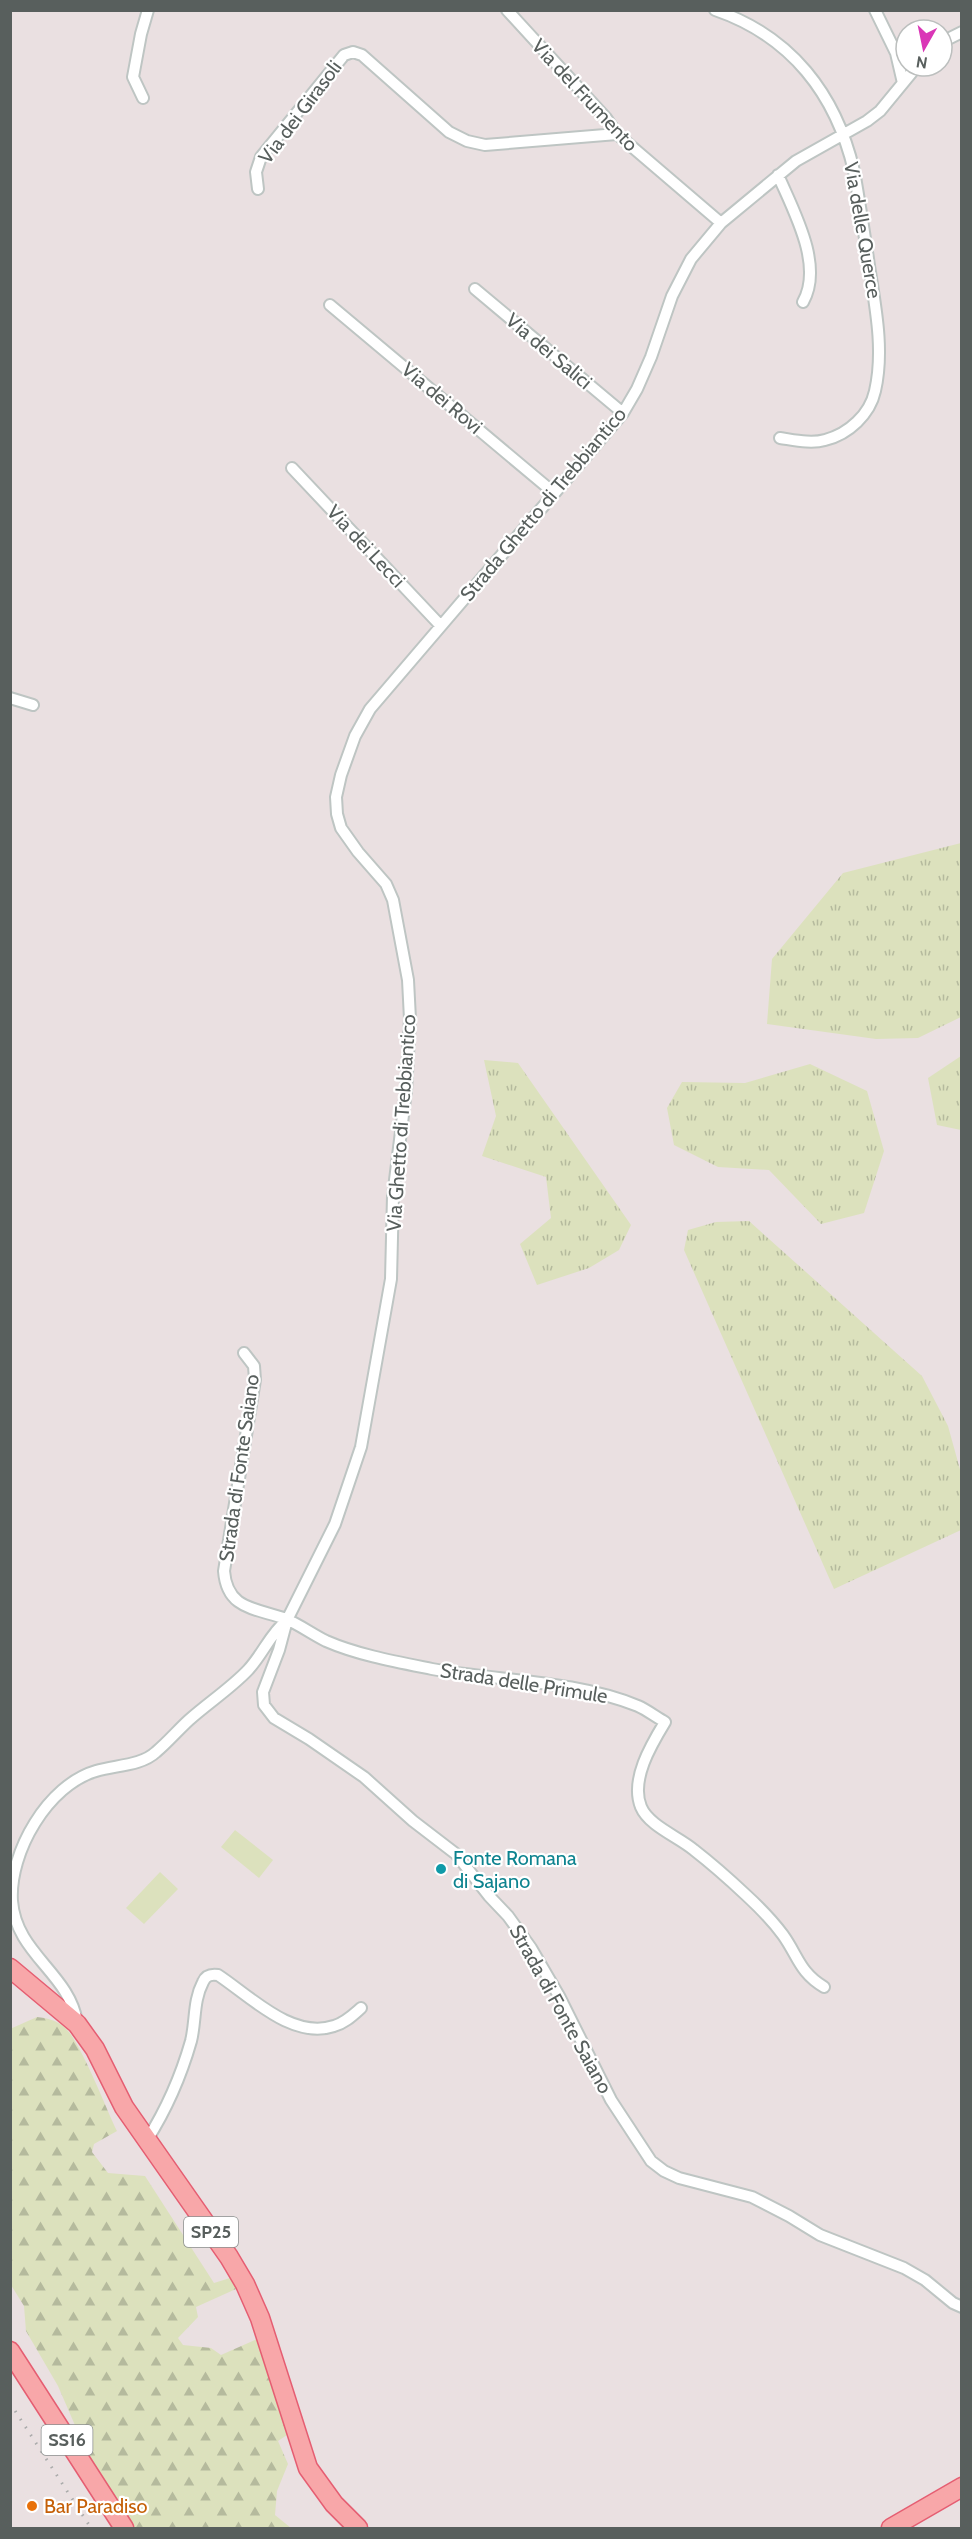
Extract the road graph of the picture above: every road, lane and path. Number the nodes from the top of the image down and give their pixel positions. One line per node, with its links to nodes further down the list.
1 (148, 10): 7 (street)
2 (507, 10): 8 (street, Via del Frumento)
3 (715, 10): 9 (street, Via delle Querce)
4 (875, 10): 6 (street)
5 (907, 78): 6 (street, Strada Ghetto di Trebbiantico)
6 (903, 83): 9 (street, Strada Ghetto di Trebbiantico)
7 (143, 98)
8 (617, 134): 11 (street, Via dei Girasoli); 12 (street, Via del Frumento)
9 (843, 135): 10 (street, Strada Ghetto di Trebbiantico); 17 (street, Via delle Querce)
10 (778, 175): 12 (street, Strada Ghetto di Trebbiantico); 14 (street)
11 (258, 189)
12 (721, 223): 16 (street, Strada Ghetto di Trebbiantico)
13 (475, 289): 16 (street, Via dei Salici)
14 (803, 302)
15 (330, 304): 19 (street, Via dei Rovi)
16 (622, 413): 19 (street, Strada Ghetto di Trebbiantico)
17 (780, 438)
18 (292, 468): 20 (street, Via dei Lecci)
19 (554, 492): 20 (street, Strada Ghetto di Trebbiantico)
20 (440, 625): 24 (street, Via Ghetto di Trebbiantico)
21 (10, 698): 22 (street)
22 (33, 705)
23 (244, 1353): 24 (street, Strada di Fonte Saiano)
24 (287, 1620): 26 (street, Strada delle Primule); 28 (street); 30 (street, Strada di Fonte Saiano)
25 (10, 1968): 28 (main road, SP25)
26 (824, 1987)
27 (361, 2008): 29 (street)
28 (77, 2024): 29 (main road, SP25)
29 (147, 2140): 34 (main road, SP25)
30 (962, 2307)
31 (10, 2351): 33 (main road, SS16)
32 (962, 2487): 35 (main road)
33 (124, 2529)
34 (358, 2529)
35 (891, 2529)

